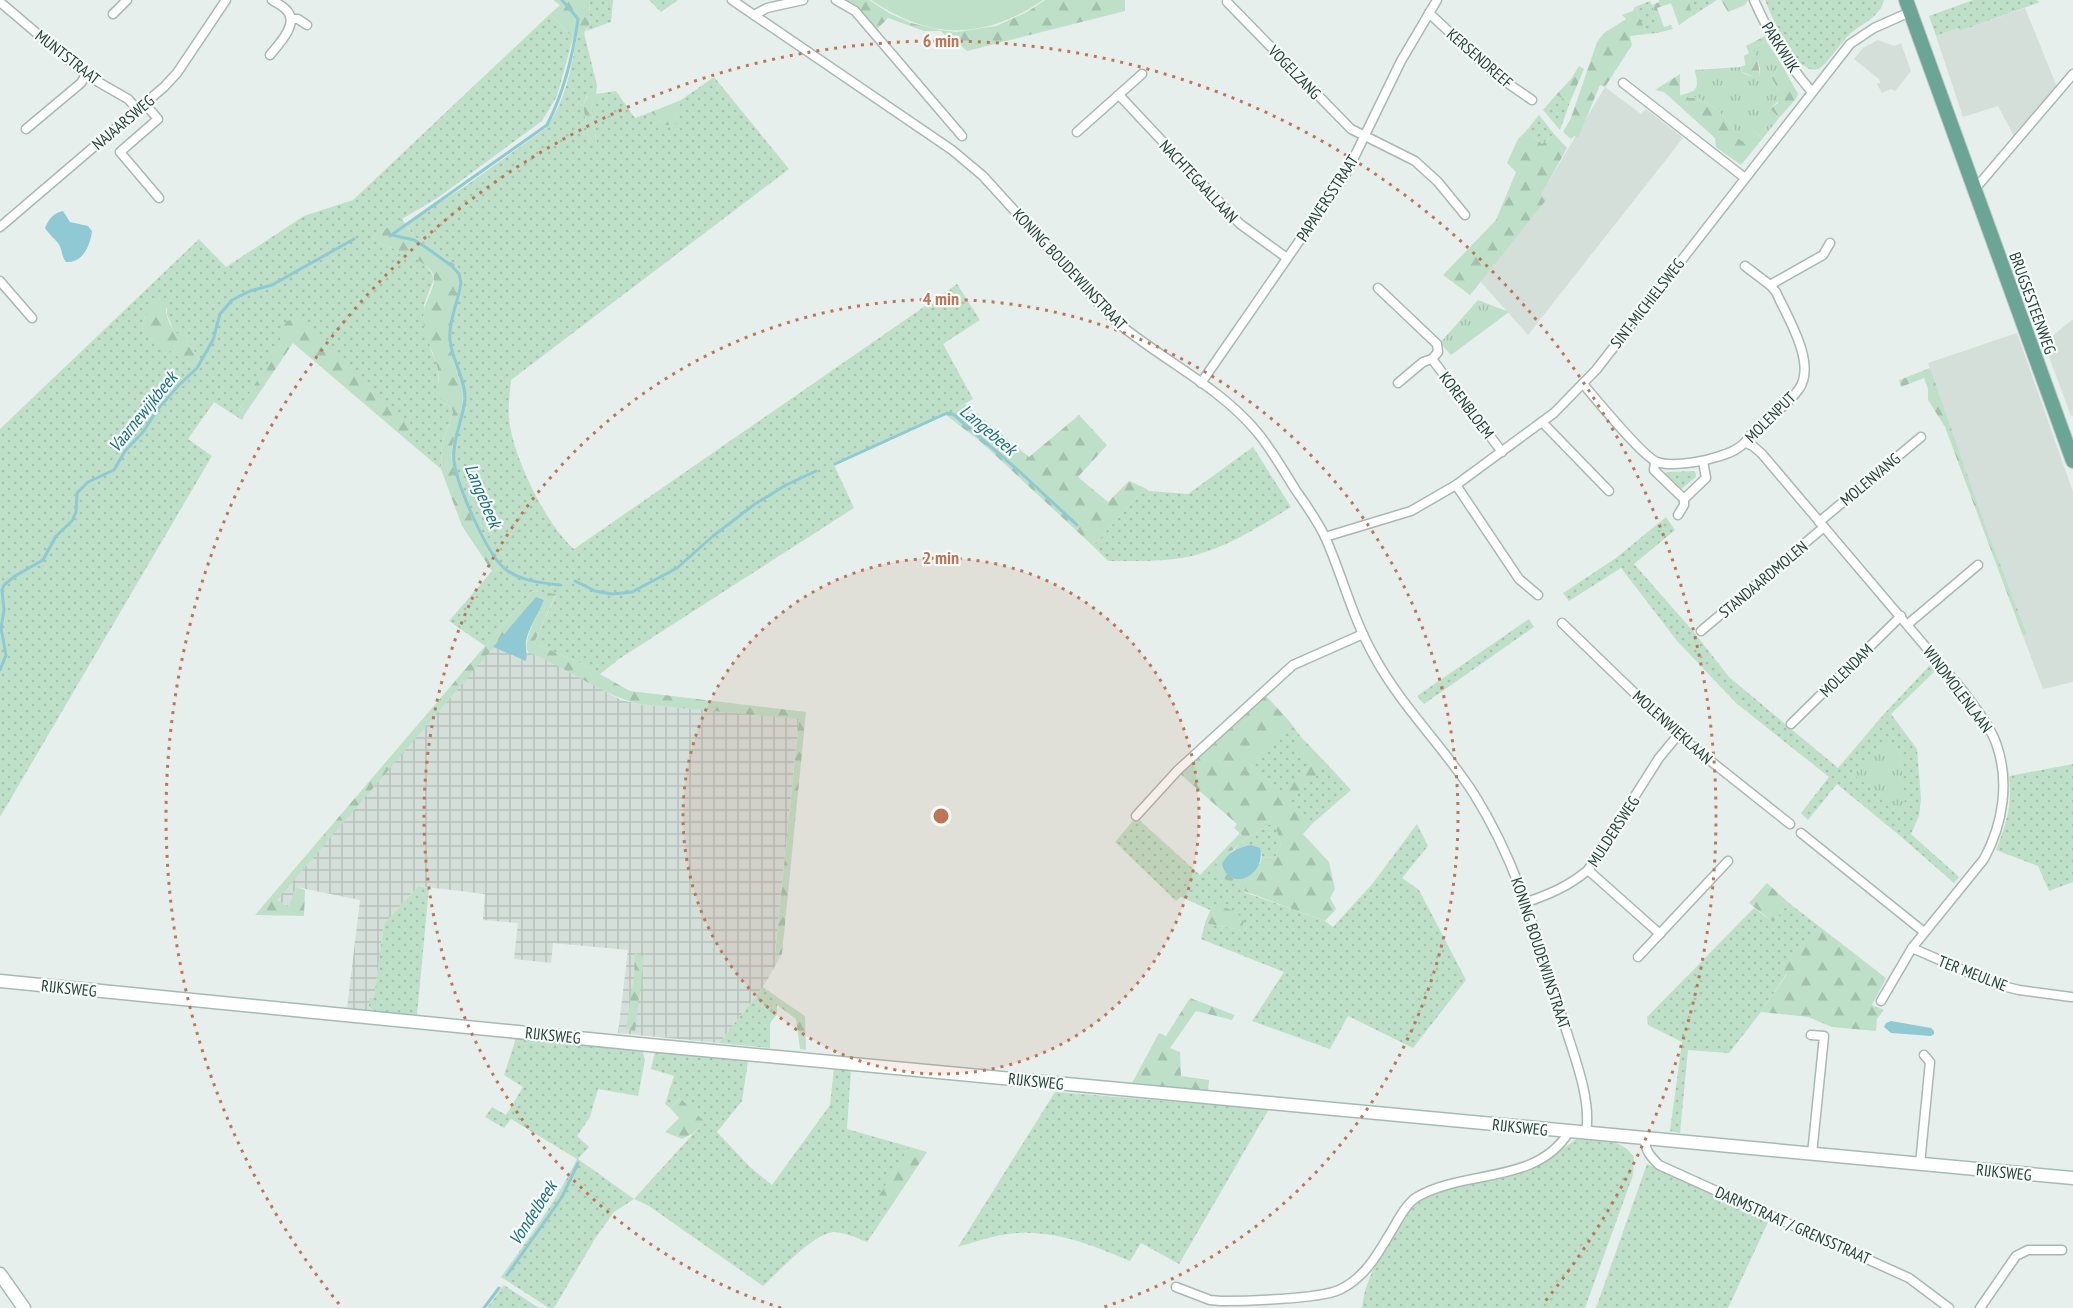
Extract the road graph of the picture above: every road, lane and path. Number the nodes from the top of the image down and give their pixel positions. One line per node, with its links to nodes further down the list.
1 (127, 0): 13 (street)
2 (226, 0): 25 (street, NAJAARSWEG)
3 (272, 0): 15 (street)
4 (732, 0): 14 (street, KONING BOUDEWIJNSTRAAT)
5 (803, 0): 14 (street)
6 (836, 0): 28 (street)
7 (1754, 0): 22 (street, PARKWIJK)
8 (1434, 1): 12 (street, PAPAVERSSTRAAT)
9 (0, 2): 20 (street, MUNTSTRAAT)
10 (1227, 2): 29 (street, VOGELZANG)
11 (1908, 6): 22 (street, SINT-MICHIELSWEG); 31 (main road, BRUGSESTEENWEG)
12 (1430, 13): 24 (street, KERSENDREEF); 29 (street, PAPAVERSSTRAAT)
13 (113, 14)
14 (754, 15): 43 (street, KONING BOUDEWIJNSTRAAT)
15 (291, 19): 16 (street); 17 (street)
16 (308, 25)
17 (270, 55)
18 (1142, 74): 23 (street)
19 (2073, 74): 31 (street)
20 (86, 75): 25 (street, MUNTSTRAAT); 26 (street)
21 (1623, 83): 30 (street)
22 (1812, 92): 30 (street, SINT-MICHIELSWEG)
23 (1119, 95): 27 (street); 36 (street, NACHTEGAALLAAN)
24 (1532, 100)
25 (141, 107): 32 (street); 34 (street, NAJAARSWEG)
26 (26, 129)
27 (1077, 132)
28 (962, 135)
29 (1366, 137): 33 (street, VOGELZANG); 36 (street, PAPAVERSSTRAAT)
30 (1745, 178): 45 (street, SINT-MICHIELSWEG)
31 (1975, 189): 51 (main road, BRUGSESTEENWEG)
32 (159, 198)
33 (1465, 215)
34 (0, 227)
35 (1830, 243): 39 (street)
36 (1287, 258): 43 (street, PAPAVERSSTRAAT)
37 (1745, 266): 39 (street, MOLENPUT)
38 (0, 281): 41 (street)
39 (1770, 285): 48 (street, MOLENPUT)
40 (1378, 288): 42 (street, KORENBLOEM)
41 (32, 318)
42 (1432, 359): 44 (street, KORENBLOEM); 49 (street, KORENBLOEM)
43 (1201, 383): 58 (street, KONING BOUDEWIJNSTRAAT)
44 (1398, 383)
45 (1583, 384): 46 (street, SINT-MICHIELSWEG); 52 (street)
46 (1542, 422): 49 (street, SINT-MICHIELSWEG); 54 (street)
47 (1921, 437): 57 (street, MOLENVANG)
48 (1746, 443): 50 (street, MOLENPUT); 57 (street, WINDMOLENLAAN)
49 (1502, 452): 53 (street, SINT-MICHIELSWEG)
50 (1703, 461): 52 (street, MOLENPUT); 55 (street)
51 (2073, 461)
52 (1656, 462): 55 (street)
53 (1456, 485): 58 (street, SINT-MICHIELSWEG); 60 (street)
54 (1609, 491)
55 (1684, 499): 56 (street)
56 (1678, 515)
57 (1821, 525): 61 (street, WINDMOLENLAAN); 64 (street, STANDAARDMOLEN)
58 (1325, 537): 65 (street, KONING BOUDEWIJNSTRAAT)
59 (1978, 565): 63 (street)
60 (1538, 595)
61 (1901, 616): 63 (street, WINDMOLENLAAN); 66 (street, MOLENDAM)
62 (1562, 623): 67 (street, MOLENWIEKLAAN)
63 (1908, 624): 74 (street, WINDMOLENLAAN)
64 (1701, 631)
65 (1363, 634): 68 (street); 73 (street, KONING BOUDEWIJNSTRAAT)
66 (1791, 724)
67 (1678, 735): 69 (street, MOLENWIEKLAAN); 72 (street, MULDERSWEG)
68 (1136, 816)
69 (1790, 824)
70 (1801, 833): 74 (street)
71 (1728, 861): 75 (street)
72 (1588, 870): 73 (street, MULDERSWEG); 75 (street)
73 (1527, 902): 84 (street, KONING BOUDEWIJNSTRAAT)
74 (1924, 932): 76 (street, WINDMOLENLAAN)
75 (1660, 934): 77 (street)
76 (1912, 948): 79 (street, TER MEULNE); 80 (street, WINDMOLENLAAN)
77 (1638, 957)
78 (0, 981): 83 (main road, RIJKSWEG)
79 (2071, 998)
80 (1881, 1001)
81 (1811, 1035): 86 (street)
82 (1924, 1055): 87 (street)
83 (1569, 1132): 84 (main road, RIJKSWEG); 91 (street)
84 (1586, 1133): 85 (main road, RIJKSWEG)
85 (1645, 1138): 86 (main road, RIJKSWEG); 93 (street, DARMSTRAAT / GRENSSTRAAT)
86 (1812, 1154): 87 (main road, RIJKSWEG)
87 (1920, 1164): 88 (main road, RIJKSWEG)
88 (2073, 1178)
89 (2062, 1250): 94 (street)
90 (0, 1274): 92 (main road)
91 (1176, 1287)
92 (24, 1308)
93 (1949, 1308)
94 (1980, 1308)

